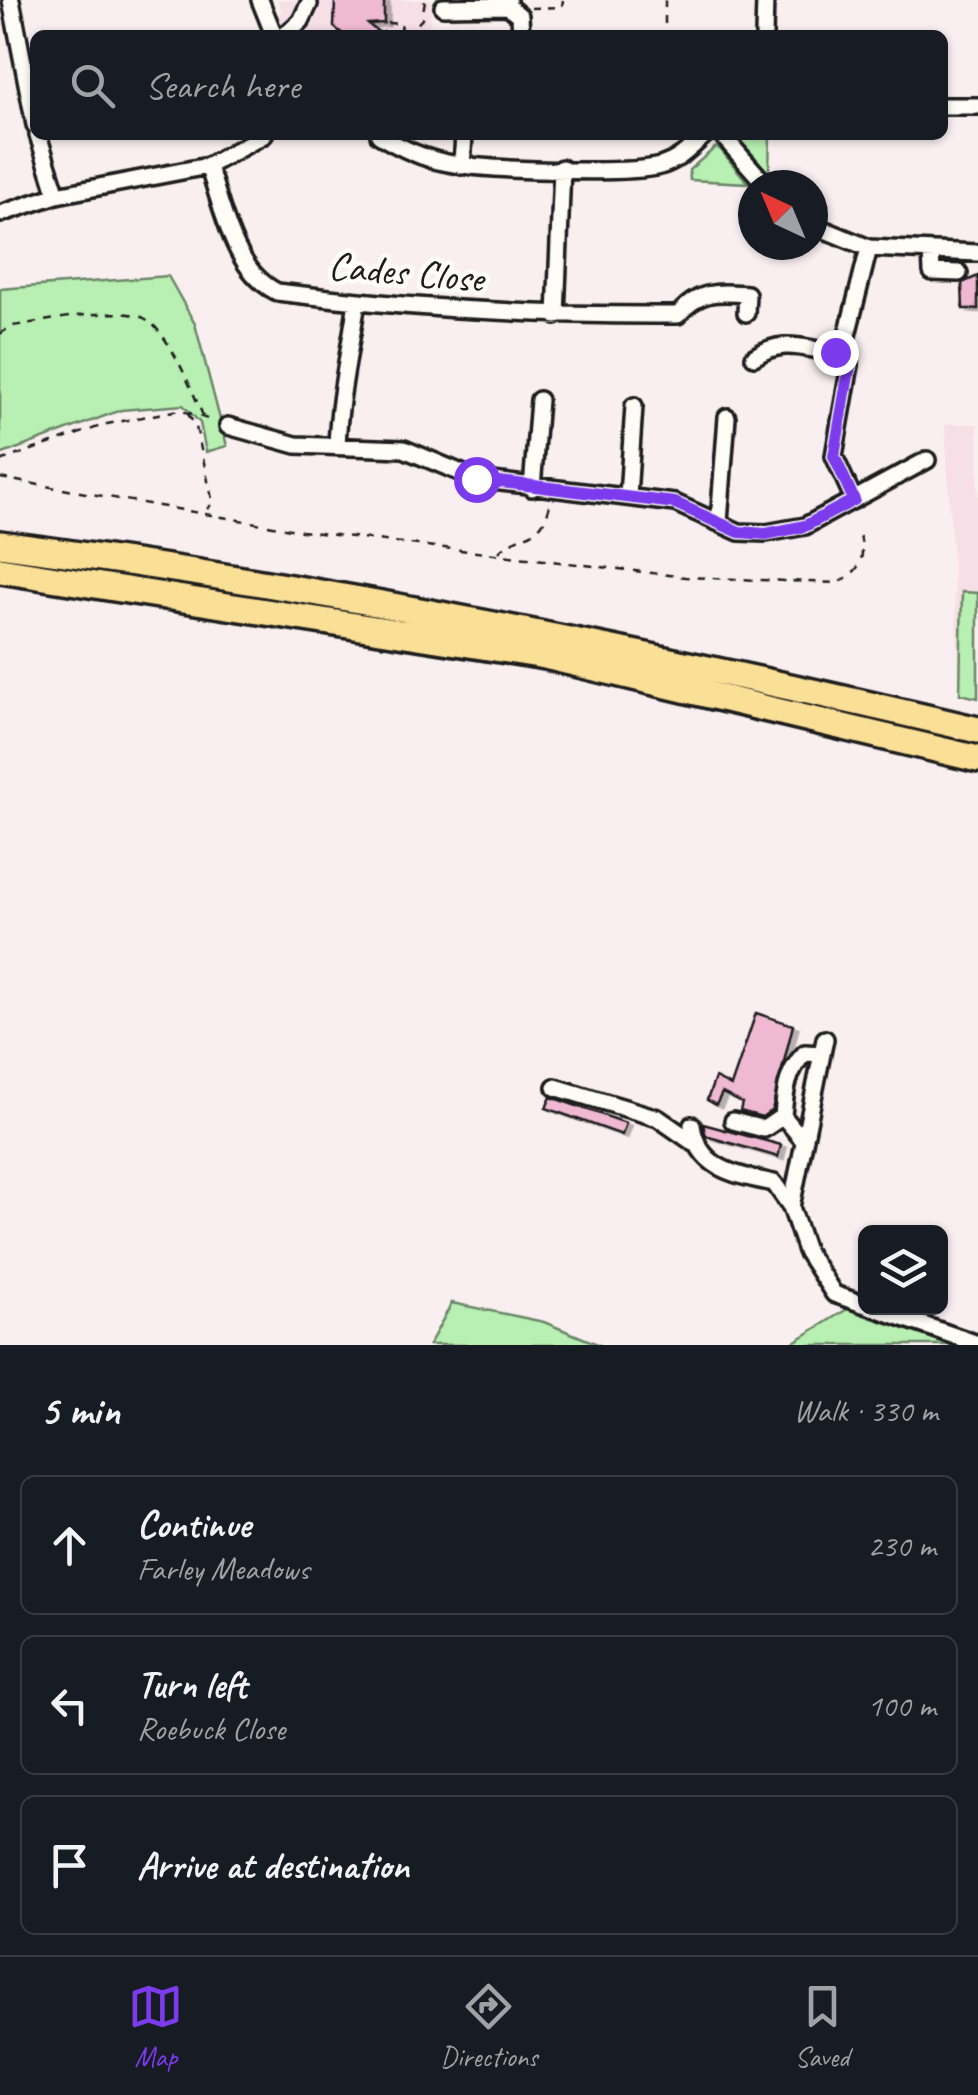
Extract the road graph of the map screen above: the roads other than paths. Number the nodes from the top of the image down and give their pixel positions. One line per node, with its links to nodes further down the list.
1 (11, 0): 11 (street)
2 (260, 0): 7 (street)
3 (765, 0): 10 (street)
4 (309, 4): 8 (street)
5 (510, 5): 6 (street); 9 (street)
6 (443, 6)
7 (272, 30)
8 (291, 30)
9 (521, 30)
10 (764, 30)
11 (30, 74)
12 (948, 106): 13 (street)
13 (978, 106)
14 (40, 140): 24 (street)
15 (255, 140): 20 (street)
16 (388, 140): 21 (street)
17 (461, 140): 21 (street)
18 (698, 140): 22 (street)
19 (726, 140): 23 (street)
20 (208, 166): 24 (street); 31 (street, Cades Close)
21 (462, 166): 22 (street)
22 (562, 168): 33 (street)
23 (753, 170)
24 (57, 194): 25 (street)
25 (0, 214)
26 (828, 232): 27 (street)
27 (868, 248): 28 (street); 34 (street)
28 (931, 252): 29 (street); 30 (street)
29 (978, 253)
30 (959, 273)
31 (357, 301): 33 (street, Cades Close); 40 (street)
32 (746, 313): 33 (street, Cades Close)
33 (556, 316)
34 (842, 349): 35 (street); 44 (street)
35 (754, 357)
36 (539, 400): 42 (street)
37 (634, 406): 43 (street)
38 (727, 417): 45 (street)
39 (228, 426): 40 (street)
40 (337, 446): 42 (street)
41 (927, 460): 44 (street)
42 (532, 488): 43 (street)
43 (628, 496): 45 (street)
44 (854, 500): 45 (street)
45 (720, 522)
46 (0, 544): 48 (highway)
47 (0, 570): 49 (highway)
48 (978, 730)
49 (978, 759)
50 (555, 1087): 55 (street)
51 (783, 1116): 52 (street); 54 (street); 54 (street)
52 (733, 1121)
53 (692, 1126): 55 (street)
54 (803, 1140): 56 (street)
55 (694, 1143): 56 (street)
56 (791, 1207): 57 (street)
57 (978, 1344)

